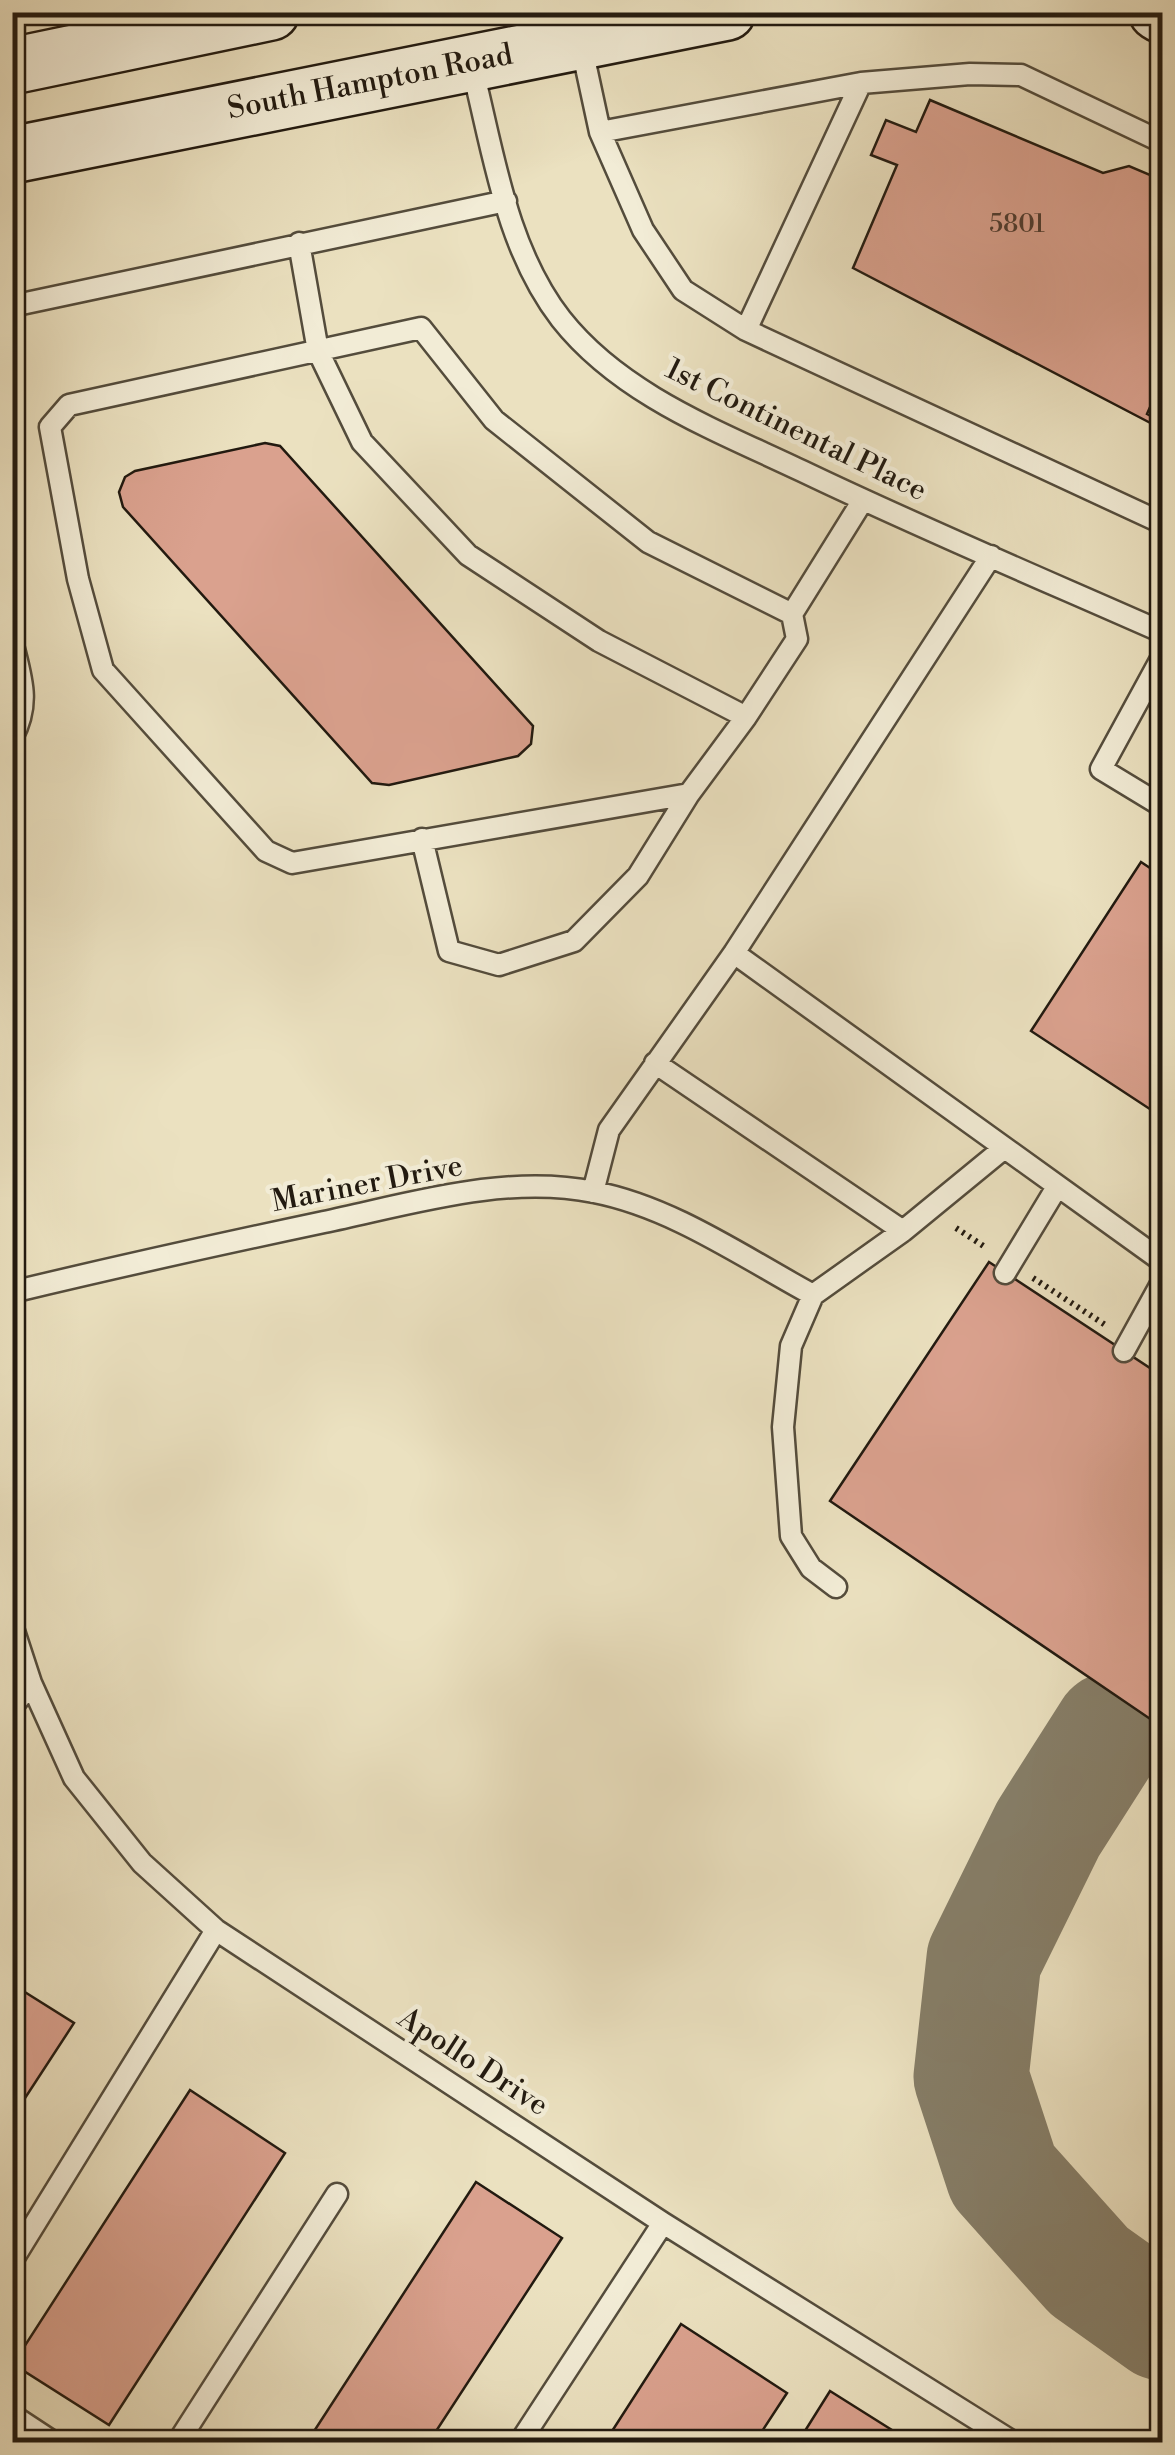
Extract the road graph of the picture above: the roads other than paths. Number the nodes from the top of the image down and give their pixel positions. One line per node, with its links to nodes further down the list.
1 (271, 12): 3 (main road)
2 (727, 12): 4 (main road, South Hampton Road)
3 (158, 25): 6 (main road)
4 (580, 40): 5 (main road, South Hampton Road); 8 (lane)
5 (471, 61): 10 (main road, South Hampton Road); 11 (lane, 1st Continental Place)
6 (12, 66)
7 (861, 83): 8 (lane); 9 (lane); 14 (lane)
8 (600, 132): 14 (lane)
9 (1162, 142)
10 (12, 155)
11 (506, 201): 12 (lane); 16 (lane, 1st Continental Place)
12 (299, 243): 13 (lane); 15 (lane)
13 (12, 306)
14 (746, 330): 17 (lane)
15 (318, 352): 19 (lane); 23 (lane); 27 (lane)
16 (863, 500): 18 (lane, 1st Continental Place); 19 (lane)
17 (1162, 523)
18 (991, 556): 20 (lane, 1st Continental Place); 28 (lane)
19 (792, 614): 23 (lane)
20 (1162, 632)
21 (12, 641): 24 (lane)
22 (1162, 657): 26 (lane)
23 (746, 717): 25 (lane)
24 (12, 738)
25 (690, 794): 27 (lane); 27 (lane)
26 (1162, 806)
27 (422, 839)
28 (734, 952): 29 (lane); 30 (lane)
29 (656, 1063): 32 (lane); 33 (lane)
30 (1003, 1149): 31 (lane); 33 (lane)
31 (1058, 1187): 34 (lane); 35 (lane)
32 (593, 1192): 37 (lane, Mariner Drive); 38 (lane, Mariner Drive)
33 (902, 1231): 38 (lane)
34 (1162, 1262)
35 (1008, 1268)
36 (1162, 1282): 39 (lane)
37 (12, 1292)
38 (812, 1295): 40 (lane)
39 (1127, 1346)
40 (836, 1587)
41 (12, 1625): 42 (lane, Apollo Drive)
42 (30, 1683): 43 (lane); 44 (lane, Apollo Drive)
43 (12, 1707)
44 (216, 1930): 46 (lane, Apollo Drive); 47 (lane)
45 (338, 2194): 50 (lane)
46 (662, 2222): 51 (lane); 52 (lane, Apollo Drive)
47 (12, 2261)
48 (12, 2416): 49 (lane)
49 (53, 2442)
50 (178, 2442)
51 (520, 2442)
52 (1013, 2442)

